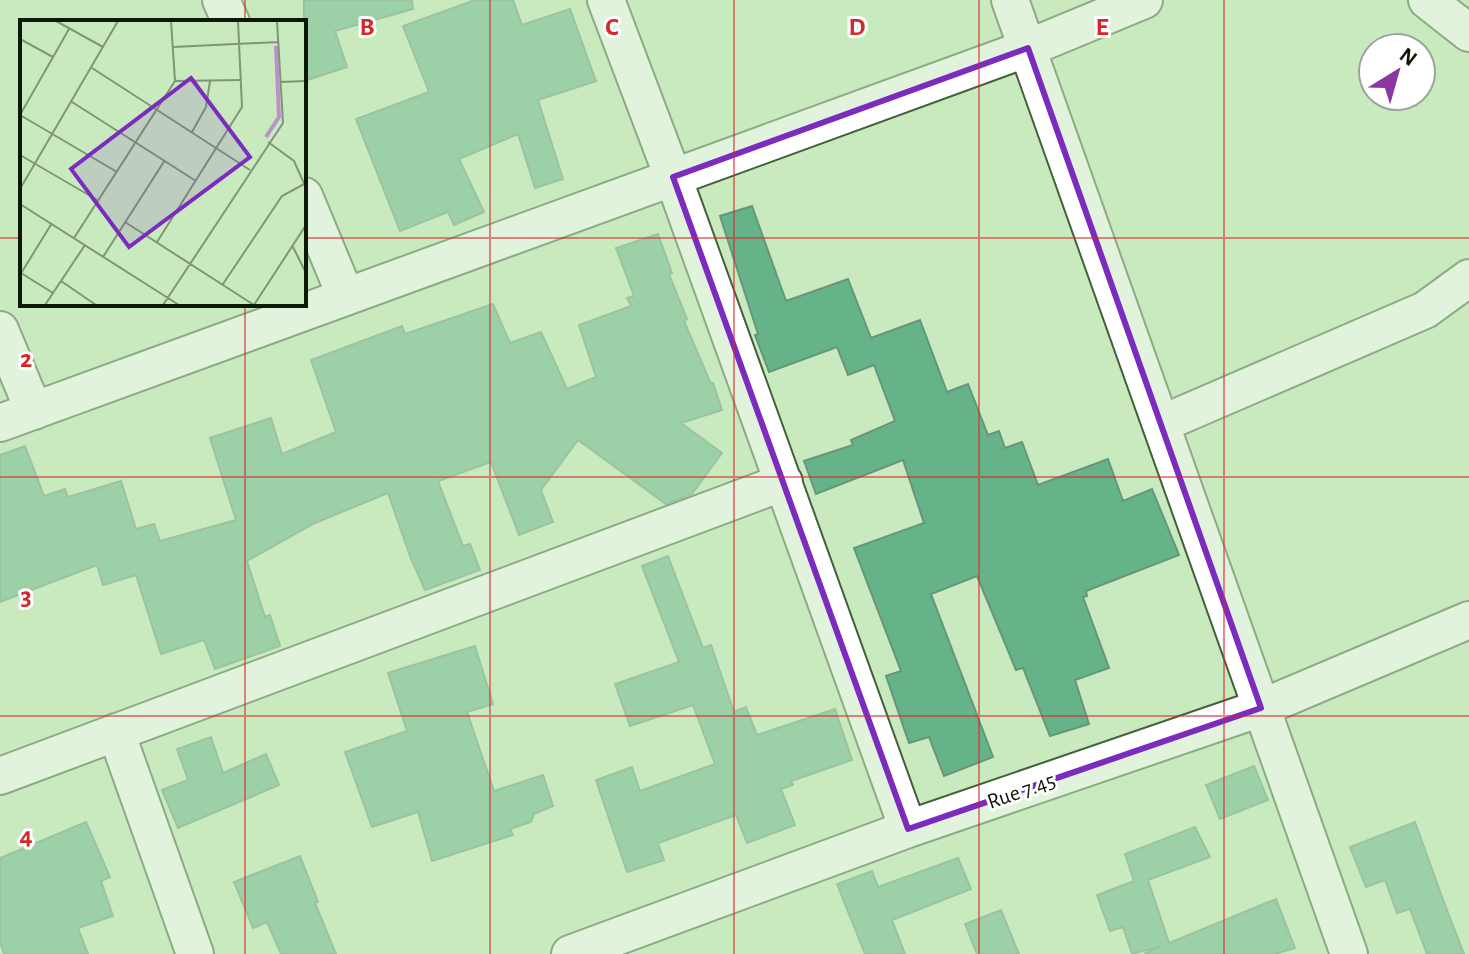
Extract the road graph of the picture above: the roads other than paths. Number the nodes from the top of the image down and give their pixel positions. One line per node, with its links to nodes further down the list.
1 (221, 0): 6 (street)
2 (606, 0): 9 (street)
3 (1010, 0): 8 (street)
4 (1144, 0): 8 (street)
5 (1427, 0): 7 (street)
6 (230, 20)
7 (1469, 33)
8 (1028, 48): 9 (street); 16 (street)
9 (673, 177): 12 (street); 17 (street)
10 (306, 201): 12 (street)
11 (1469, 278): 16 (street)
12 (346, 297): 14 (street)
13 (0, 330): 14 (street)
14 (34, 411): 15 (street)
15 (0, 423)
16 (1161, 424): 19 (street)
17 (784, 482): 20 (street); 22 (street)
18 (1469, 620): 19 (street, Rue 7.45)
19 (1261, 708): 22 (street, Rue 7.45); 25 (street)
20 (116, 732): 21 (street); 23 (street)
21 (0, 776)
22 (908, 829): 24 (street, Rue 7.45)
23 (195, 954)
24 (570, 954)
25 (1349, 954)

